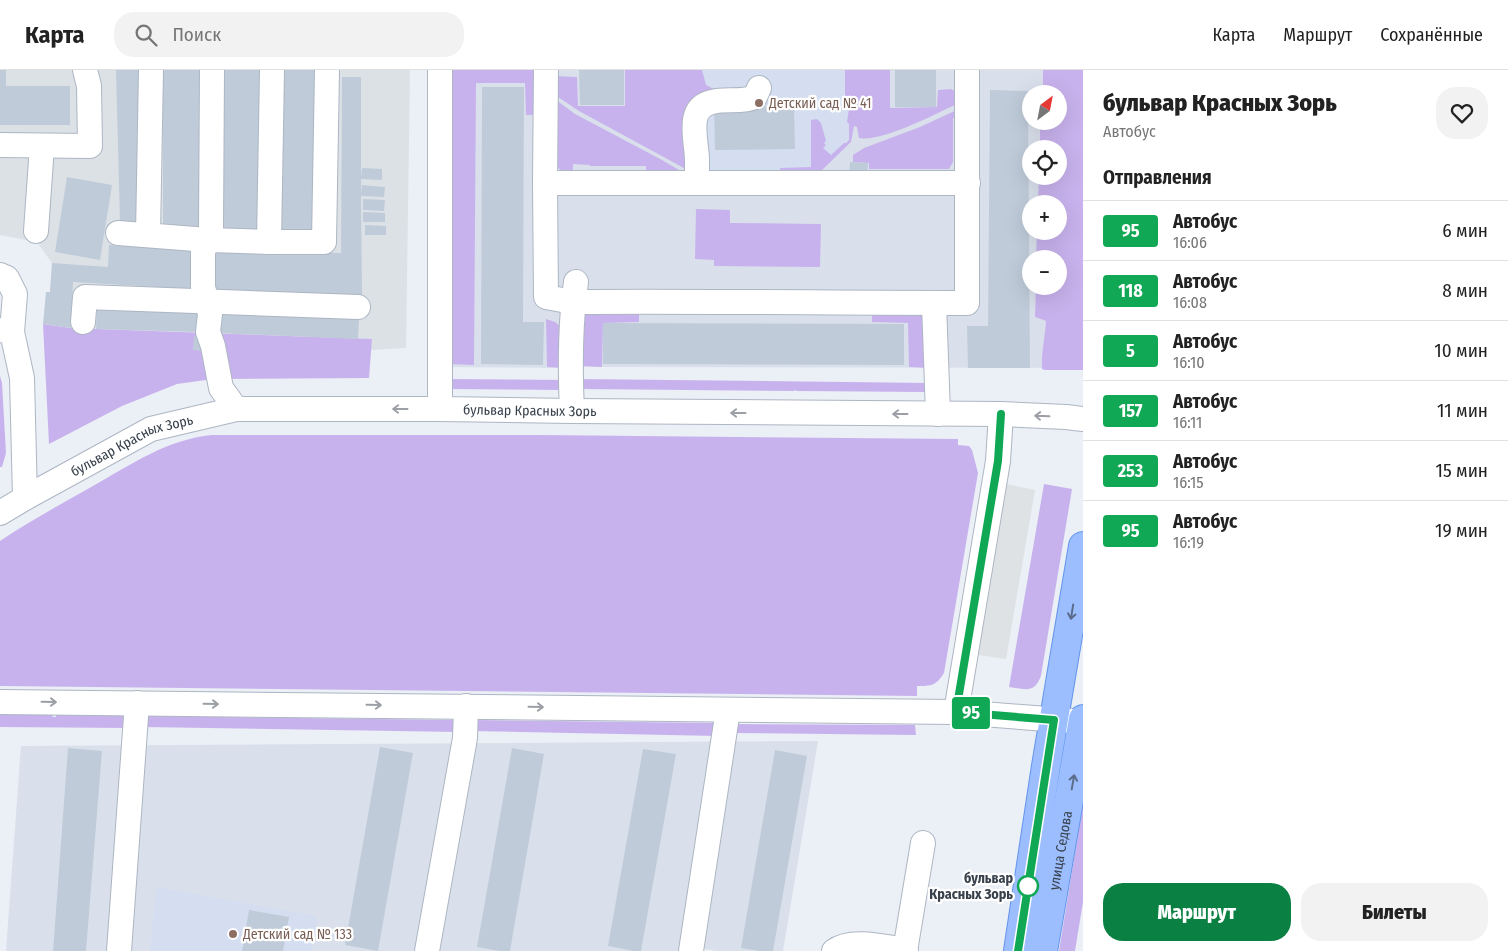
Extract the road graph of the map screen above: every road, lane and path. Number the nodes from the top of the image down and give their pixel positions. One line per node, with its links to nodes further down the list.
1 (86, 70): 11 (street)
2 (151, 70): 17 (street)
3 (212, 70): 18 (street)
4 (272, 70): 19 (street)
5 (327, 70): 19 (street)
6 (440, 70): 28 (street)
7 (546, 70): 12 (street)
8 (967, 70): 14 (street)
9 (759, 88): 13 (street)
10 (0, 146): 11 (street)
11 (42, 146): 15 (street)
12 (545, 183): 13 (street); 21 (street)
13 (697, 183): 14 (street)
14 (968, 183): 22 (street)
15 (36, 231)
16 (118, 233): 17 (street)
17 (148, 235): 18 (street)
18 (208, 240): 19 (street); 23 (street)
19 (269, 242)
20 (0, 276): 26 (street)
21 (574, 292): 22 (street); 29 (street)
22 (930, 296): 30 (street)
23 (205, 301): 24 (street); 25 (street); 27 (street)
24 (358, 307)
25 (83, 322)
26 (6, 331): 33 (street)
27 (236, 409): 28 (street, бульвар Красных Зорь, one-way to 27); 33 (street, бульвар Красных Зорь)
28 (440, 409): 29 (street, бульвар Красных Зорь)
29 (572, 411): 30 (street, бульвар Красных Зорь, one-way to 29)
30 (938, 414): 31 (street, бульвар Красных Зорь)
31 (1001, 414): 32 (street, бульвар Красных Зорь, one-way to 31); 40 (street)
32 (1083, 419)
33 (25, 498): 34 (street, бульвар Красных Зорь)
34 (0, 514)
35 (1083, 546): 41 (main road, улица Седова, one-way to 41)
36 (0, 702): 37 (street, one-way to 37)
37 (137, 703): 38 (street, one-way to 38); 45 (street)
38 (466, 706): 39 (street, one-way to 39); 46 (street)
39 (728, 710): 40 (street); 47 (street)
40 (956, 712): 41 (street)
41 (1054, 720): 42 (street); 49 (main road, улица Седова)
42 (1083, 721): 50 (main road, улица Седова, one-way to 42)
43 (923, 843): 44 (street)
44 (906, 950): 48 (street)
45 (119, 951)
46 (427, 951)
47 (691, 951)
48 (834, 951)
49 (1018, 951)
50 (1043, 951)

